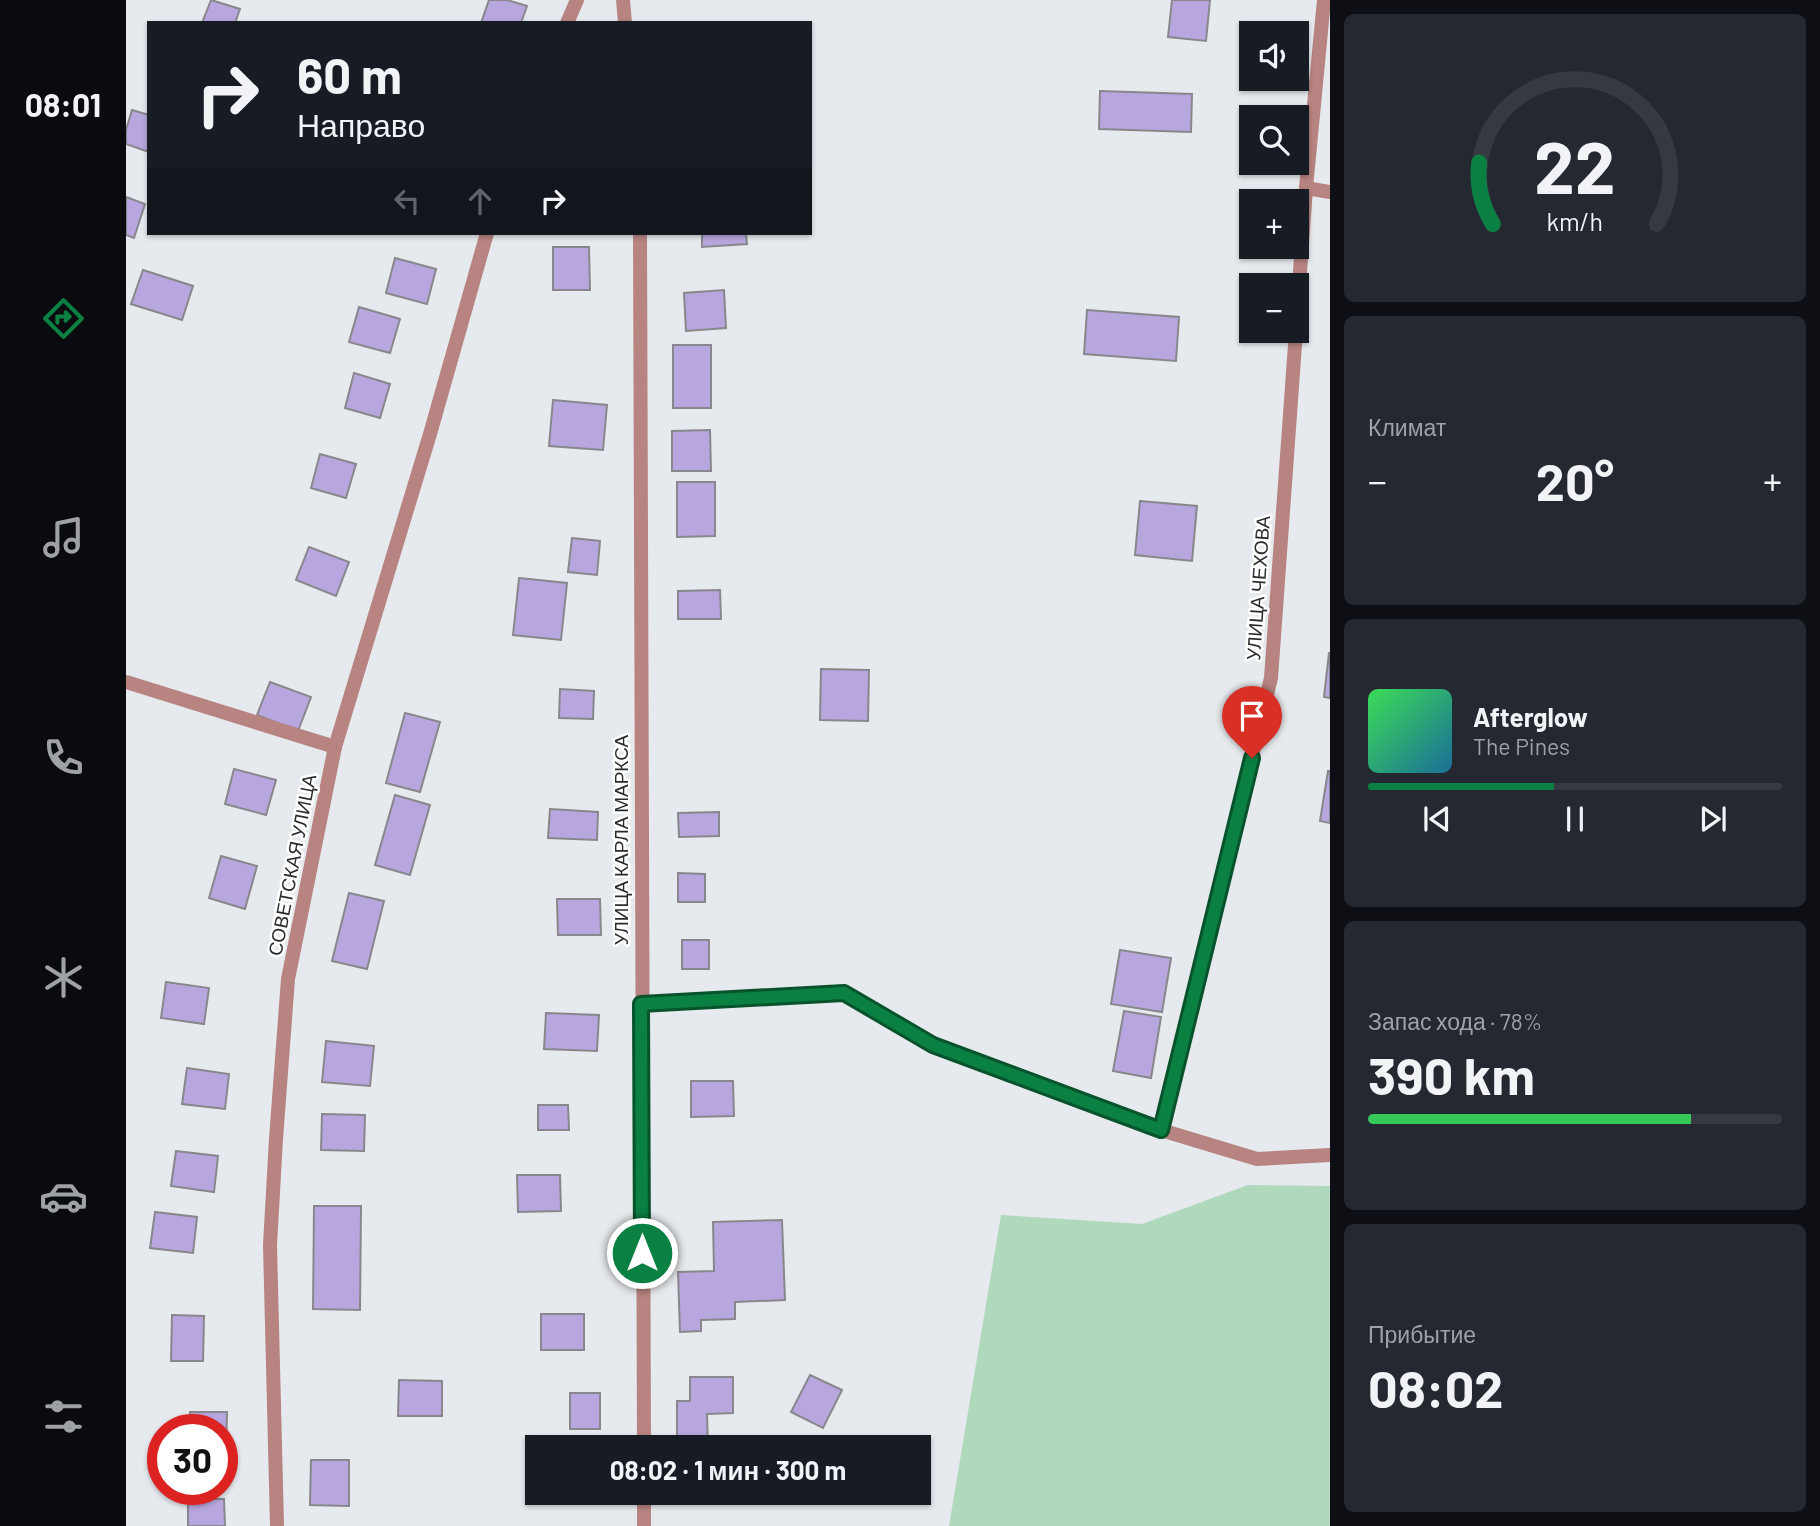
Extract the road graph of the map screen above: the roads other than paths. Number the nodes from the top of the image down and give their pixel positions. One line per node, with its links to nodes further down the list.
1 (578, 0): 4 (street)
2 (624, 0): 5 (street)
3 (1324, 0): 6 (street)
4 (568, 21)
5 (625, 21)
6 (1306, 188): 7 (street); 10 (street)
7 (1330, 192)
8 (486, 235): 13 (street, СОВЕТСКАЯ УЛИЦА)
9 (640, 235): 14 (street, УЛИЦА КАРЛА МАРКСА)
10 (1300, 273)
11 (1295, 343): 15 (street, УЛИЦА ЧЕХОВА)
12 (126, 682): 13 (street)
13 (335, 747): 19 (street, СОВЕТСКАЯ УЛИЦА)
14 (641, 1004): 15 (street); 17 (street, УЛИЦА КАРЛА МАРКСА)
15 (1161, 1130): 16 (street)
16 (1330, 1155)
17 (644, 1435)
18 (644, 1505): 20 (street)
19 (276, 1526)
20 (644, 1526)

